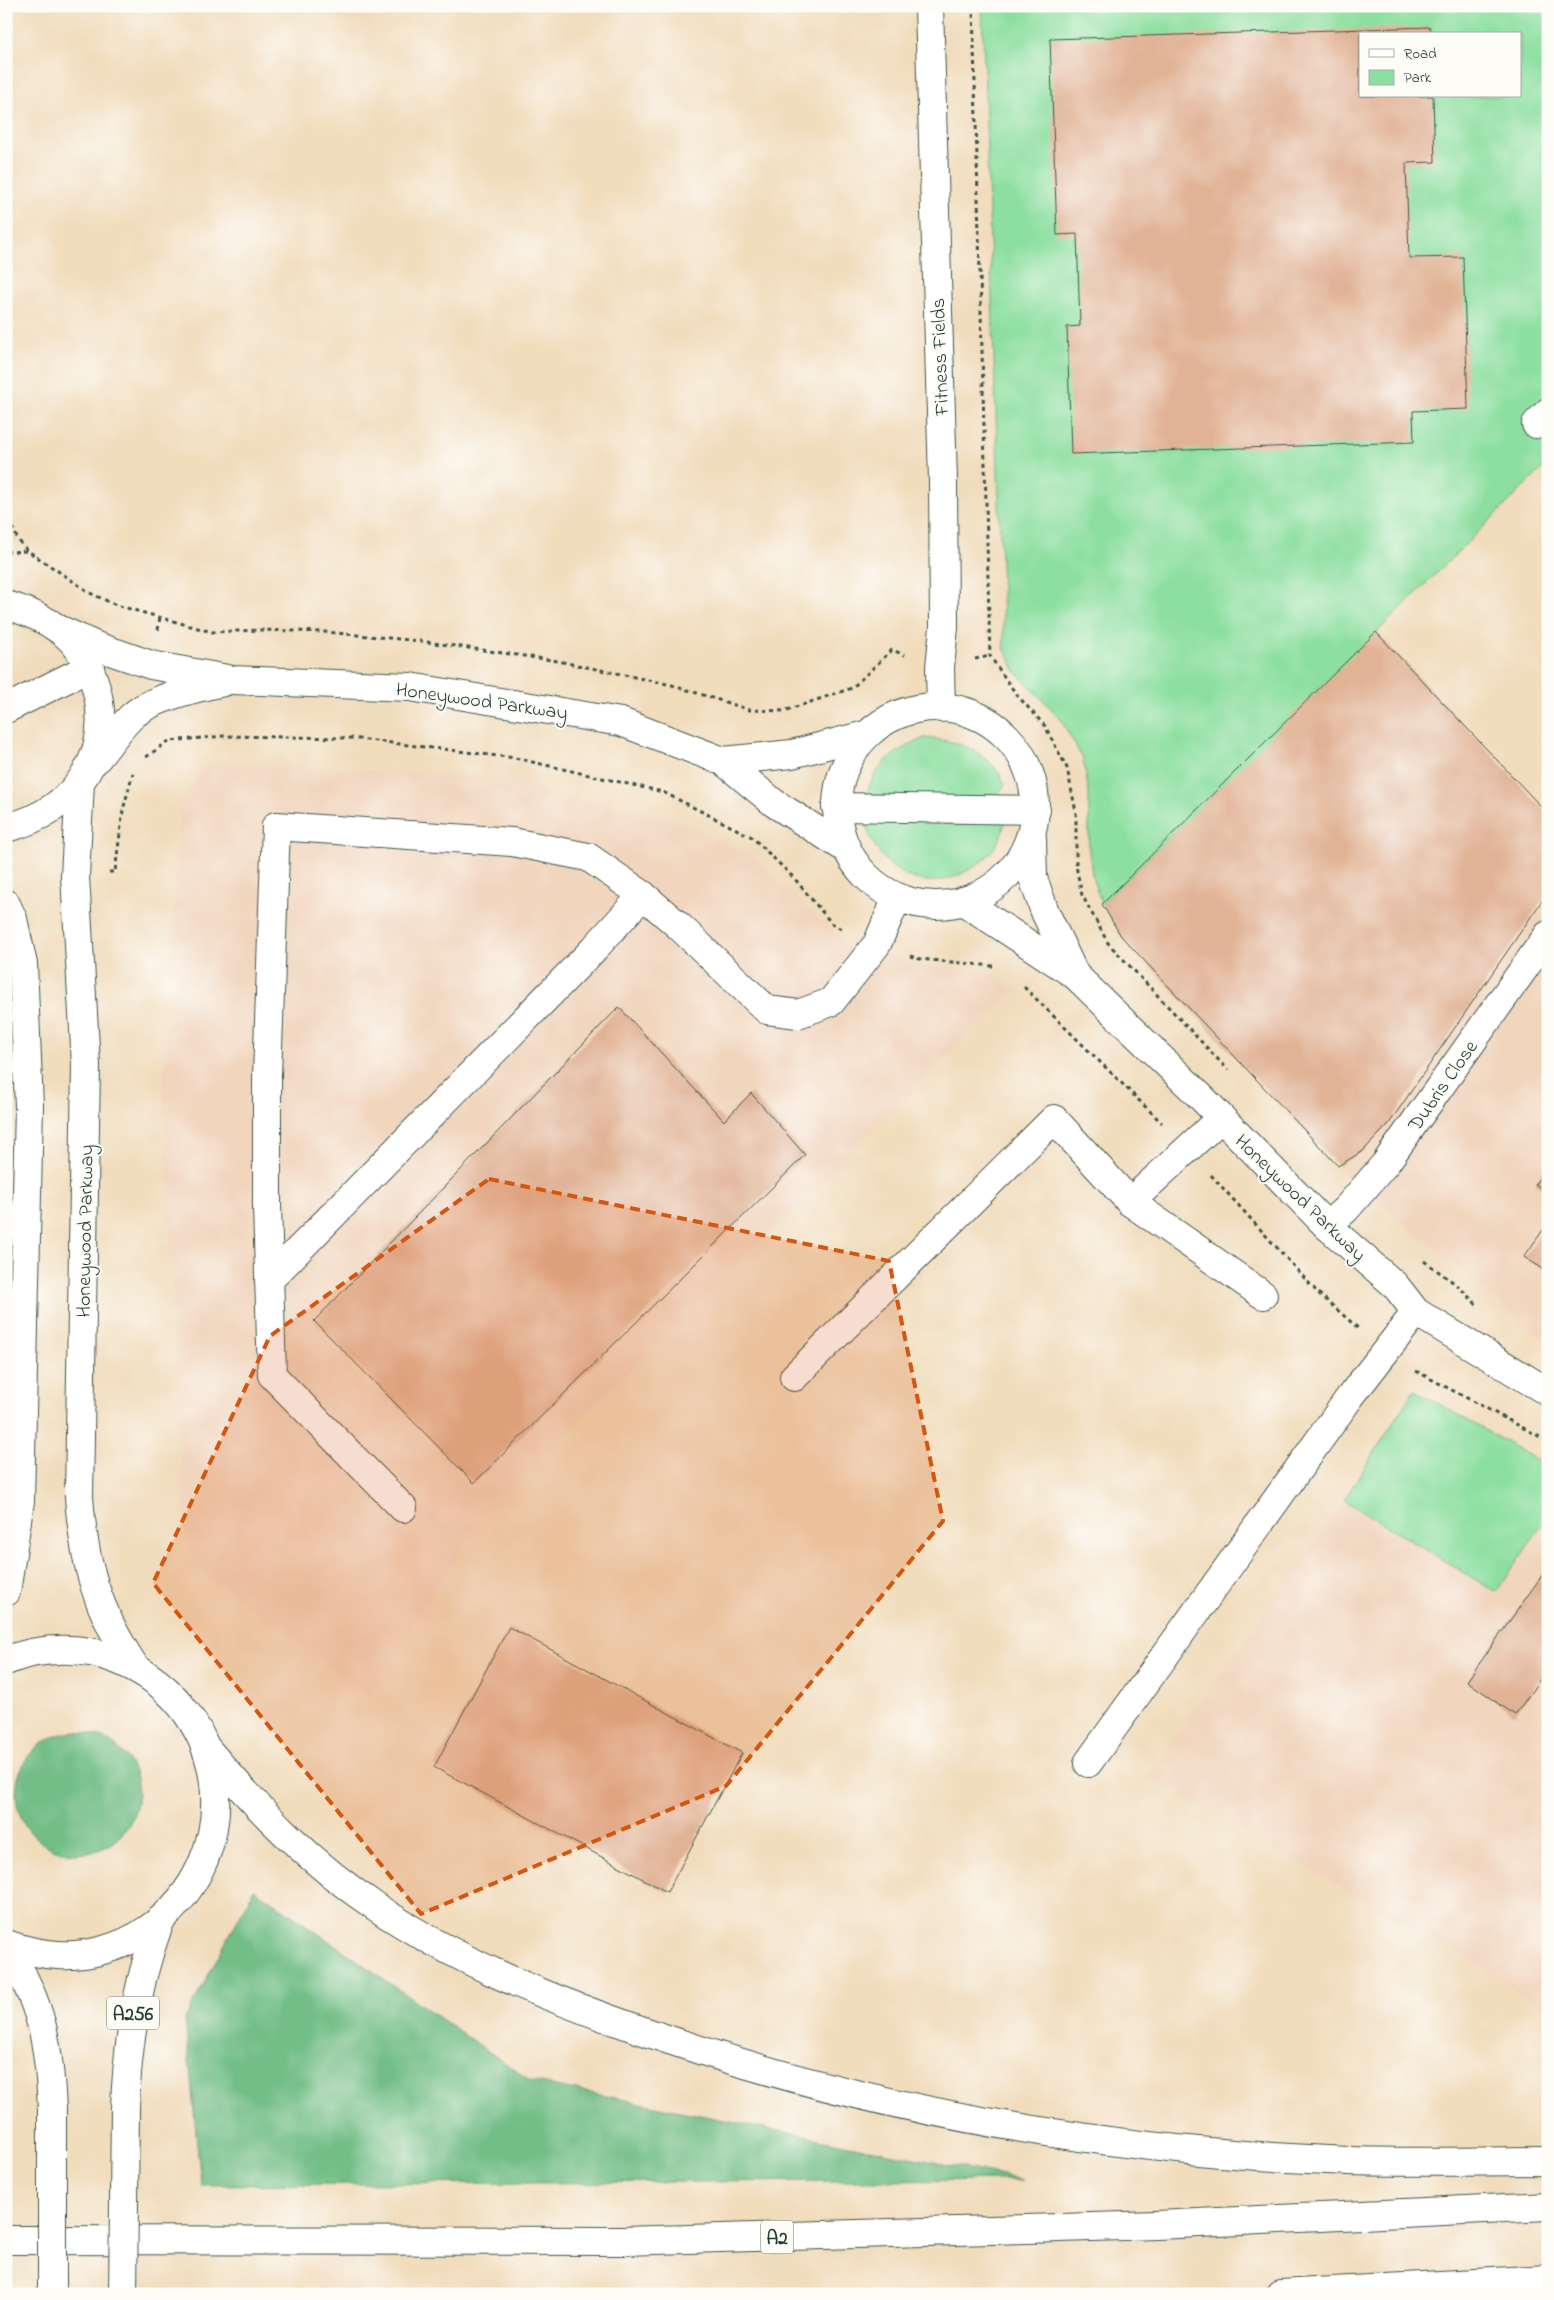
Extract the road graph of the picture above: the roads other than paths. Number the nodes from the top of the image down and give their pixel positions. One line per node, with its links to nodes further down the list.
1 (929, 6): 9 (main road, Fitness Fields)
2 (6, 583): 4 (main road)
3 (6, 605): 4 (main road)
4 (34, 614): 5 (main road)
5 (63, 631): 6 (main road); 7 (main road, Honeywood Parkway)
6 (90, 667): 8 (main road); 12 (main road)
7 (233, 680): 11 (main road, Honeywood Parkway); 12 (main road, Honeywood Parkway)
8 (6, 708)
9 (941, 708): 10 (main road, Honeywood Parkway); 14 (main road, Honeywood Parkway)
10 (865, 735): 11 (main road, Honeywood Parkway); 13 (main road)
11 (723, 761): 16 (main road, Honeywood Parkway)
12 (85, 775): 15 (main road); 34 (main road, Honeywood Parkway)
13 (836, 807): 14 (main road); 16 (main road)
14 (1034, 821): 19 (main road); 22 (main road, Honeywood Parkway)
15 (6, 828)
16 (845, 848): 18 (main road)
17 (643, 895): 18 (main road); 26 (main road); 26 (main road)
18 (898, 898): 19 (main road)
19 (963, 902): 22 (main road, Honeywood Parkway)
20 (6, 904): 32 (main road)
21 (1548, 935): 25 (main road, Dubris Close)
22 (1075, 975): 23 (main road, Honeywood Parkway)
23 (1221, 1118): 24 (main road); 25 (main road, Honeywood Parkway)
24 (1130, 1202): 27 (main road); 29 (main road)
25 (1327, 1226): 28 (main road, Honeywood Parkway)
26 (268, 1280): 31 (main road)
27 (1263, 1295)
28 (1416, 1312): 30 (main road, Honeywood Parkway); 36 (main road)
29 (794, 1377)
30 (1548, 1392)
31 (403, 1508)
32 (6, 1592)
33 (6, 1661): 34 (main road)
34 (135, 1667): 35 (main road)
35 (207, 1748): 37 (main road); 39 (main road)
36 (1088, 1763)
37 (160, 1921): 38 (main road); 44 (main road, A256, bridge)
38 (6, 1945): 43 (main road, bridge)
39 (1548, 2161)
40 (1548, 2206): 41 (main road, A2)
41 (6, 2240)
42 (1548, 2279): 45 (main road)
43 (52, 2294)
44 (123, 2294)
45 (1280, 2294)

